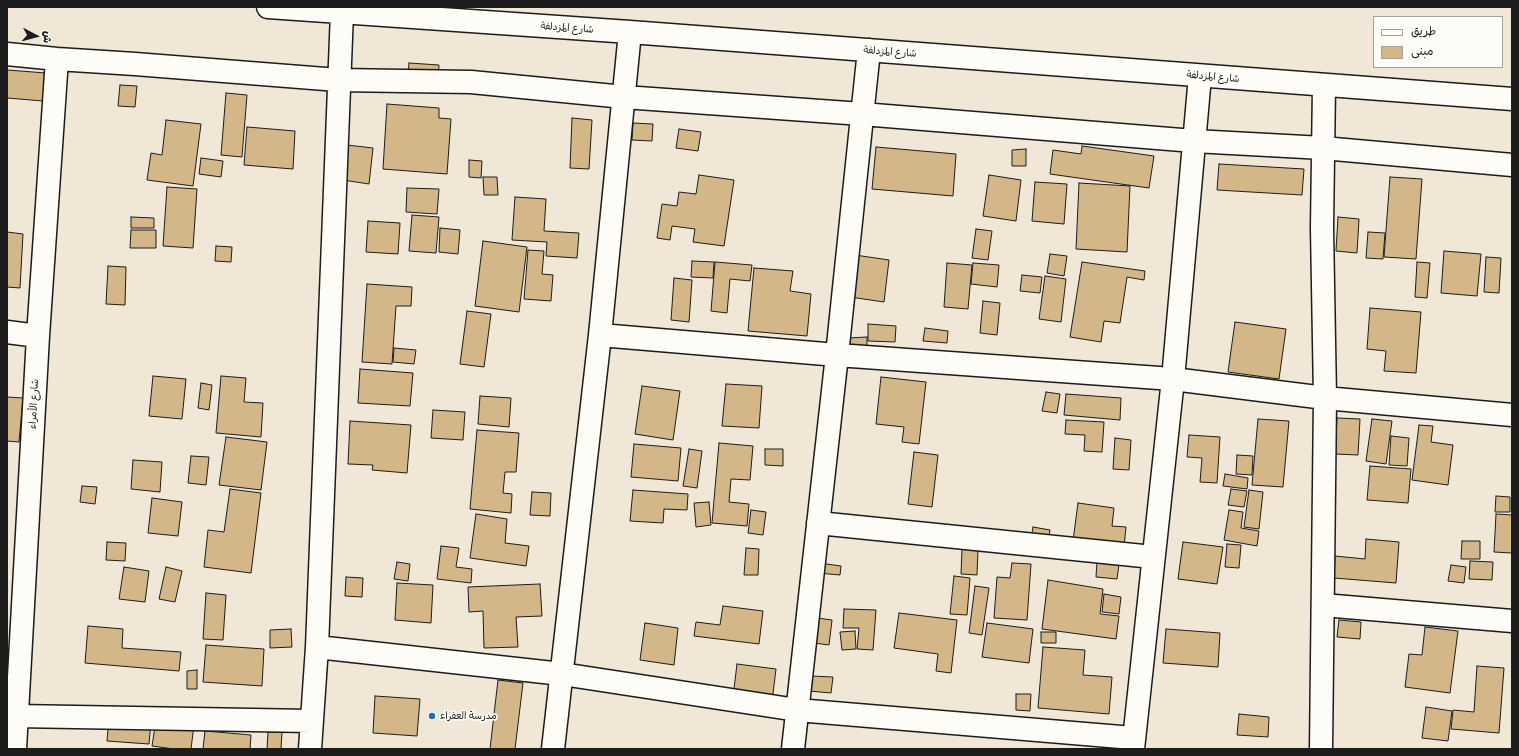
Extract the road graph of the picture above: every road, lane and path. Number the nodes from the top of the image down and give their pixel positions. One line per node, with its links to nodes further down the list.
1 (268, 7): 2 (street, شارع المزدلفة)
2 (342, 12): 3 (street, شارع المزدلفة); 8 (street)
3 (630, 32): 4 (street, شارع المزدلفة); 10 (street)
4 (869, 50): 7 (street, شارع المزدلفة); 12 (street)
5 (7, 54): 6 (street)
6 (57, 60): 8 (street); 18 (street, شارع الأمراء)
7 (1200, 76): 9 (street, شارع المزدلفة); 13 (street)
8 (338, 80): 10 (street); 27 (street)
9 (1324, 86): 11 (street, شارع المزدلفة); 14 (street)
10 (624, 97): 12 (street); 17 (street)
11 (1512, 99)
12 (862, 114): 13 (street); 19 (street)
13 (1194, 141): 14 (street); 20 (street)
14 (1323, 148): 15 (street); 21 (street)
15 (1512, 165)
16 (7, 332): 18 (street)
17 (600, 335): 19 (street); 28 (street)
18 (38, 336): 30 (street, شارع الأمراء)
19 (837, 356): 20 (street); 23 (street)
20 (1173, 379): 21 (street); 24 (street)
21 (1325, 398): 22 (street); 25 (street)
22 (1512, 415)
23 (818, 522): 24 (street); 29 (street)
24 (1153, 557): 32 (street)
25 (1323, 605): 26 (street); 37 (street)
26 (1512, 622)
27 (317, 647): 28 (street); 31 (street)
28 (562, 674): 29 (street); 35 (street)
29 (797, 710): 32 (street); 36 (street)
30 (12, 714): 31 (street); 33 (street, شارع الأمراء)
31 (311, 721): 34 (street)
32 (1133, 744)
33 (15, 749)
34 (310, 749)
35 (554, 749)
36 (793, 749)
37 (1321, 749)

